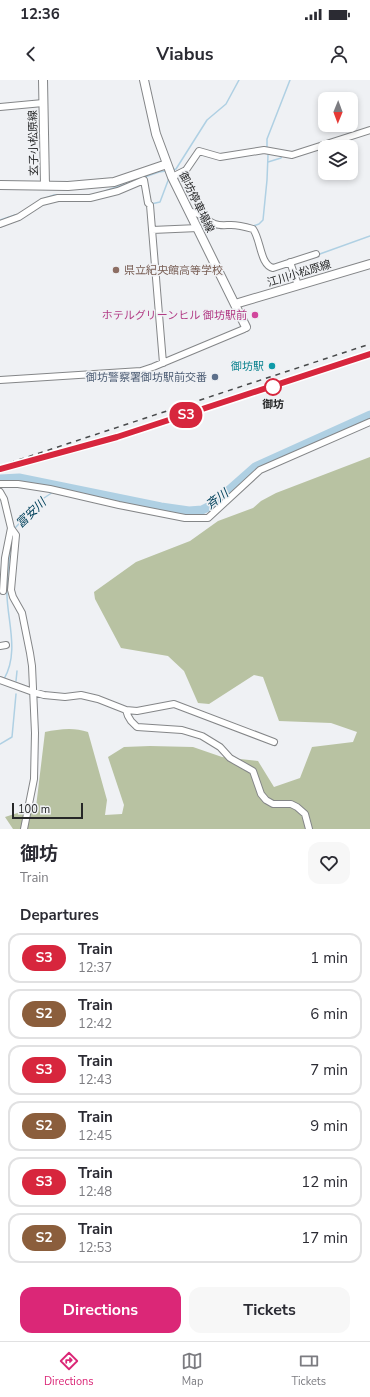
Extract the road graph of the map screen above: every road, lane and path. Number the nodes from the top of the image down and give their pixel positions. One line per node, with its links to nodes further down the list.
1 (43, 80): 3 (main road, 玄子小松原線)
2 (144, 80): 6 (main road, 御坊停車場線)
3 (43, 103): 4 (street); 9 (main road, 玄子小松原線)
4 (0, 107)
5 (370, 130): 7 (street)
6 (167, 164): 7 (main road, 御坊停車場線); 10 (main road)
7 (172, 177): 12 (main road, 御坊停車場線)
8 (0, 185): 9 (main road, 玄子小松原線)
9 (45, 185): 10 (main road)
10 (94, 185): 11 (street)
11 (95, 196): 13 (street); 15 (street)
12 (190, 212): 14 (main road, 御坊停車場線); 17 (street)
13 (0, 224)
14 (198, 228): 15 (street); 20 (main road, 御坊停車場線)
15 (152, 230): 22 (street)
16 (316, 254): 17 (street)
17 (290, 262): 19 (street)
18 (370, 264): 19 (main road, 江川小松原線)
19 (298, 285): 20 (main road, 江川小松原線)
20 (235, 304): 21 (main road, 御坊停車場線)
21 (246, 327): 22 (street)
22 (163, 363): 23 (street)
23 (0, 380)
24 (370, 422): 25 (street)
25 (0, 484)
26 (0, 492): 27 (street)
27 (10, 528): 28 (street); 30 (street)
28 (3, 590)
29 (0, 680): 30 (street)
30 (33, 692): 31 (street); 33 (street)
31 (126, 710): 32 (street); 34 (street)
32 (274, 742)
33 (24, 829)
34 (309, 829)

